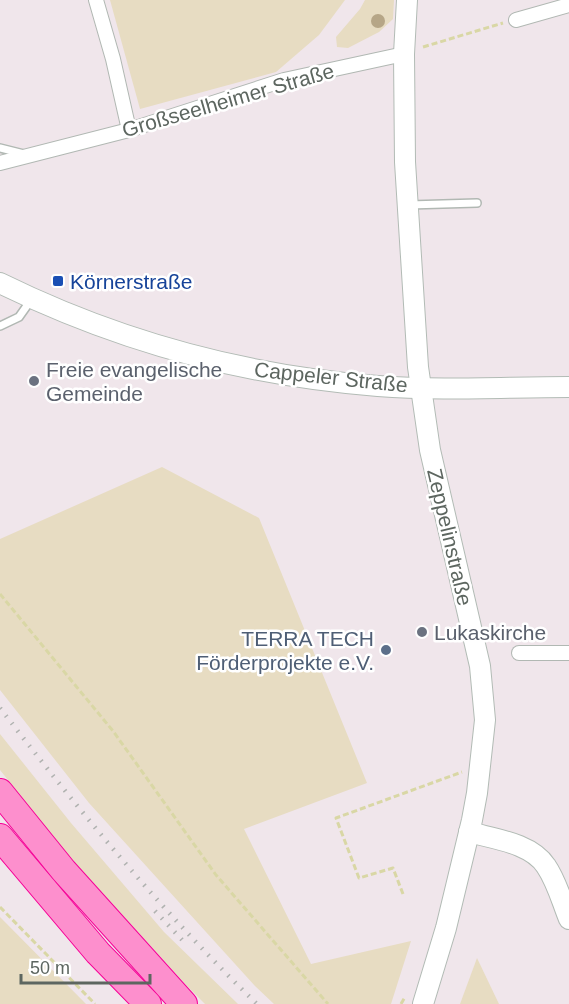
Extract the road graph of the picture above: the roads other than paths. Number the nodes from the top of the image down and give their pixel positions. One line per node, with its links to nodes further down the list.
1 (96, 0): 6 (street)
2 (406, 0): 5 (main road)
3 (569, 5): 4 (street)
4 (516, 20)
5 (404, 54): 6 (street, Großseelheimer Straße); 11 (main road, Zeppelinstraße)
6 (129, 130): 8 (street, Großseelheimer Straße)
7 (0, 148): 8 (lane)
8 (26, 155): 9 (street, Großseelheimer Straße)
9 (0, 163)
10 (477, 203): 11 (lane)
11 (407, 205): 15 (main road, Zeppelinstraße)
12 (0, 283): 13 (main road, Cappeler Straße)
13 (32, 298): 14 (lane); 15 (main road, Cappeler Straße)
14 (0, 326)
15 (421, 387): 16 (main road, Cappeler Straße); 20 (main road, Zeppelinstraße)
16 (569, 387)
17 (519, 653): 18 (street)
18 (569, 653)
19 (0, 792): 24 (highway)
20 (469, 832): 22 (main road); 25 (main road, Zeppelinstraße)
21 (0, 837): 23 (highway)
22 (569, 919)
23 (148, 1004)
24 (184, 1004)
25 (423, 1004)

